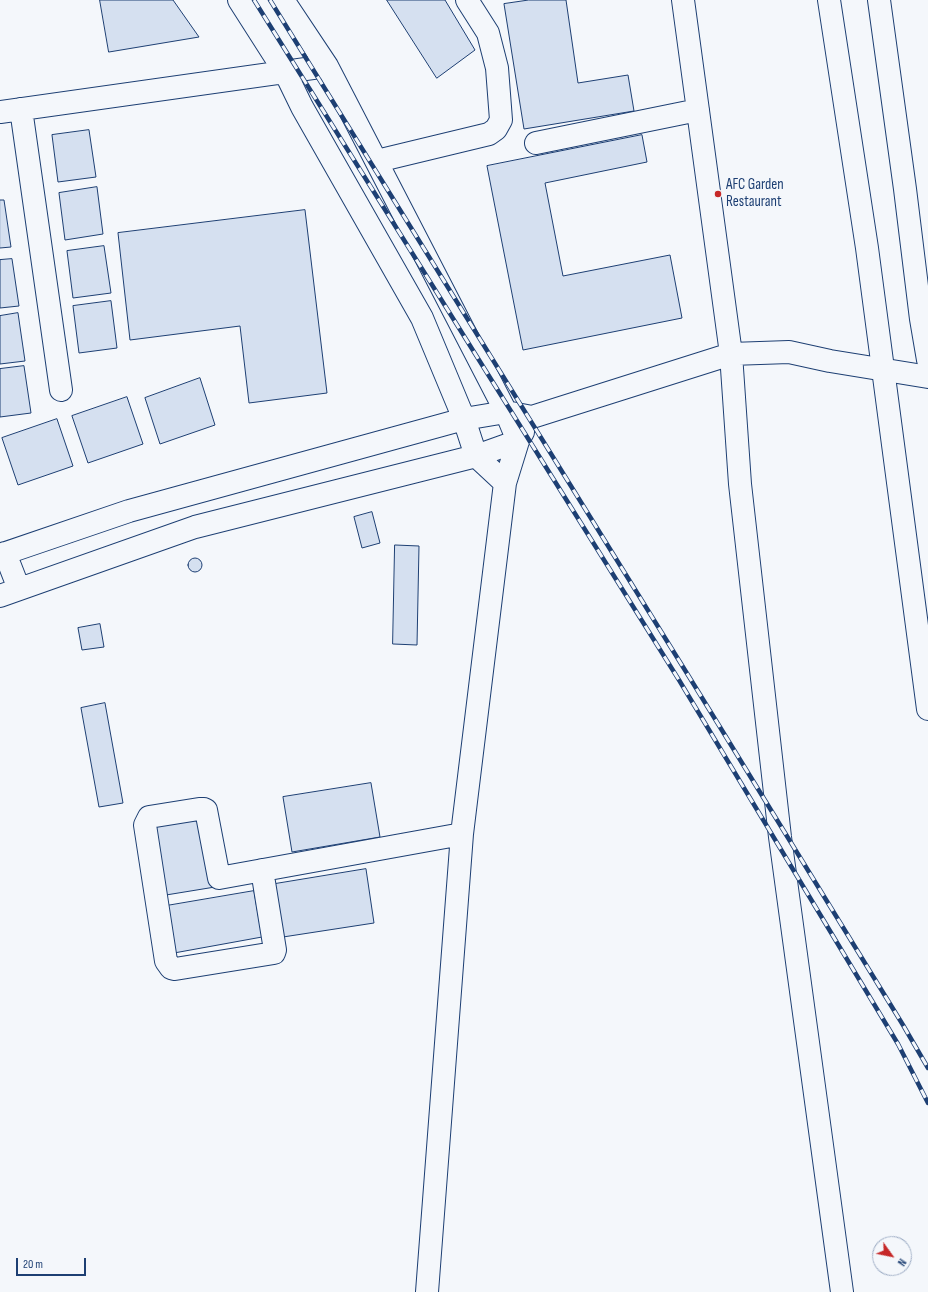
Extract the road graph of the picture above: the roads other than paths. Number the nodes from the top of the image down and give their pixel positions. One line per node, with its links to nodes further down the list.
1 (239, 0): 8 (street)
2 (283, 0): 7 (street)
3 (468, 0): 12 (street)
4 (683, 0): 9 (street)
5 (829, 0): 15 (street)
6 (879, 0): 14 (street)
7 (327, 66): 8 (street); 12 (street)
8 (285, 72): 10 (street); 20 (street)
9 (698, 110): 11 (street); 13 (street)
10 (10, 111): 17 (street)
11 (536, 142)
12 (377, 161): 18 (street)
13 (731, 354): 15 (street); 19 (street); 30 (street)
14 (928, 360)
15 (883, 370): 16 (street); 26 (street)
16 (928, 377)
17 (61, 390)
18 (506, 412): 19 (street); 20 (street); 21 (street)
19 (532, 417): 21 (street)
20 (464, 419): 22 (street); 24 (street)
21 (518, 441): 22 (street); 23 (street)
22 (476, 456): 23 (street); 25 (street)
23 (505, 483): 27 (street)
24 (3, 554): 25 (street)
25 (10, 593)
26 (928, 709)
27 (462, 834): 28 (street); 29 (street)
28 (262, 870): 28 (street)
29 (427, 1292)
30 (842, 1292)

